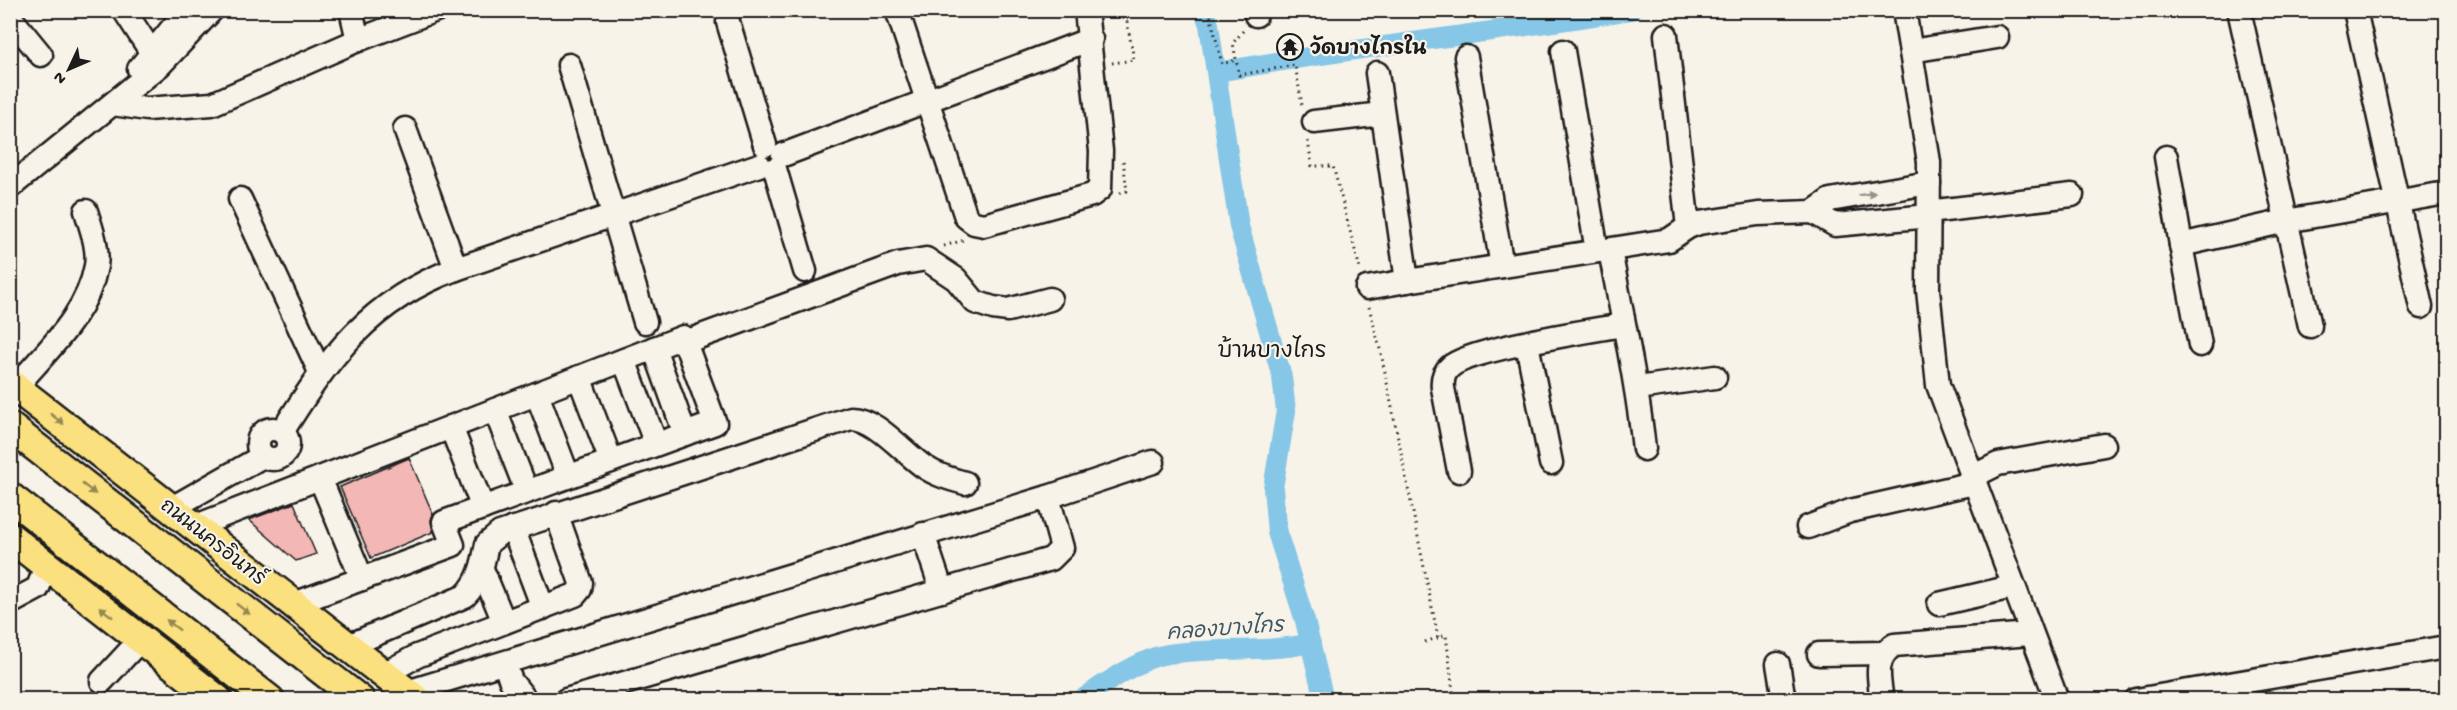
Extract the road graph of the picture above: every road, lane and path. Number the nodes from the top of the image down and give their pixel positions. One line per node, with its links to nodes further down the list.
1 (124, 10): 23 (street)
2 (187, 10): 23 (street)
3 (212, 10): 23 (street)
4 (351, 10): 18 (street)
5 (436, 10): 18 (street)
6 (897, 10): 27 (street)
7 (1086, 10): 17 (street)
8 (1209, 10): 24 (path)
9 (1904, 10): 20 (street)
10 (2239, 10): 44 (street)
11 (2355, 10): 39 (street)
12 (1256, 13): 24 (path)
13 (10, 17): 21 (street)
14 (728, 22): 33 (street)
15 (1666, 35): 45 (street)
16 (1997, 37): 20 (street)
17 (1091, 39): 27 (street); 27 (street)
18 (358, 40): 28 (street)
19 (1563, 51): 47 (street)
20 (1911, 51): 34 (street)
21 (41, 55)
22 (1466, 57): 48 (street)
23 (155, 59): 28 (street)
24 (1237, 61): 30 (path)
25 (569, 65): 43 (street)
26 (1377, 73): 29 (street)
27 (926, 100): 33 (street)
28 (112, 104): 35 (street)
29 (1382, 114): 30 (street); 51 (street)
30 (1308, 122): 52 (path)
31 (405, 129): 49 (street)
32 (2166, 157): 46 (street)
33 (770, 159): 43 (street); 50 (street)
34 (1929, 183): 41 (street, one-way to 34); 42 (street)
35 (10, 187)
36 (2446, 193): 39 (street)
37 (2072, 195): 42 (street)
38 (240, 199): 63 (street)
39 (2398, 202): 44 (street); 54 (street)
40 (86, 211): 66 (street)
41 (1813, 212): 42 (street); 45 (street)
42 (1929, 214): 82 (street)
43 (614, 216): 49 (street); 55 (street)
44 (2286, 221): 46 (street); 57 (street)
45 (1688, 227): 47 (street)
46 (2181, 245): 60 (street)
47 (1604, 250): 48 (street); 56 (street)
48 (1502, 266): 51 (street)
49 (456, 268): 63 (street)
50 (805, 271)
51 (1407, 281): 52 (street)
52 (1365, 287): 107 (path)
53 (1050, 299): 58 (street)
54 (2421, 307)
55 (645, 322)
56 (1623, 325): 59 (street); 67 (street)
57 (2310, 326)
58 (685, 342): 61 (street); 72 (street)
59 (1527, 344): 78 (street); 79 (street)
60 (2200, 345)
61 (654, 348): 62 (street); 72 (street)
62 (624, 360): 65 (street); 73 (street)
63 (320, 372): 87 (street)
64 (1715, 376): 67 (street)
65 (579, 377): 68 (street); 76 (street)
66 (13, 385): 87 (main road, ถนนนครอินทร์, one-way to 87)
67 (1638, 388): 75 (street)
68 (537, 394): 69 (street); 80 (street)
69 (495, 410): 71 (street); 84 (street)
70 (10, 427): 122 (main road, ถนนนครอินทร์, one-way to 122)
71 (451, 427): 81 (street); 88 (street)
72 (685, 434): 73 (street)
73 (656, 444): 76 (street)
74 (2104, 445): 82 (street)
75 (1644, 449)
76 (611, 461): 80 (street)
77 (1153, 462): 86 (street)
78 (1551, 463)
79 (1459, 471)
80 (568, 476): 84 (street)
81 (320, 478): 90 (street); 97 (street)
82 (1973, 480): 91 (street); 98 (street)
83 (965, 483): 89 (street)
84 (527, 492): 88 (street)
85 (10, 497): 121 (main road, one-way to 85)
86 (1048, 497): 93 (street); 99 (street)
87 (172, 508): 90 (main road, ถนนนครอินทร์)
88 (483, 508): 97 (street)
89 (556, 513): 92 (street); 103 (street)
90 (196, 526): 101 (main road, ถนนนครอินทร์)
91 (1808, 527)
92 (513, 528): 96 (street); 103 (street)
93 (923, 534): 99 (street); 115 (street)
94 (10, 537): 95 (main road)
95 (46, 565): 100 (street); 108 (main road, one-way to 95)
96 (482, 569): 104 (street); 105 (street)
97 (362, 579): 101 (street)
98 (2012, 587): 102 (street); 106 (street)
99 (942, 591): 124 (street)
100 (10, 603)
101 (294, 604): 110 (main road, ถนนนครอินทร์)
102 (1939, 604)
103 (543, 608): 104 (street)
104 (504, 622): 114 (street)
105 (391, 627): 110 (street); 114 (street)
106 (2030, 633): 112 (street); 128 (street)
107 (1438, 637): 109 (path); 125 (path)
108 (141, 639): 118 (street); 120 (main road)
109 (1425, 642)
110 (348, 646): 117 (main road, ถนนนครอินทร์)
111 (2446, 647): 129 (street)
112 (1884, 653): 113 (street); 127 (street)
113 (1819, 654)
114 (417, 656): 117 (street)
115 (504, 663): 119 (street); 123 (street)
116 (1778, 664): 126 (street)
117 (384, 674): 119 (main road, ถนนนครอินทร์)
118 (102, 681)
119 (412, 696)
120 (218, 699)
121 (270, 699)
122 (360, 699)
123 (526, 699)
124 (566, 699)
125 (1454, 699)
126 (1784, 699)
127 (1882, 699)
128 (2056, 699)
129 (2136, 699)

